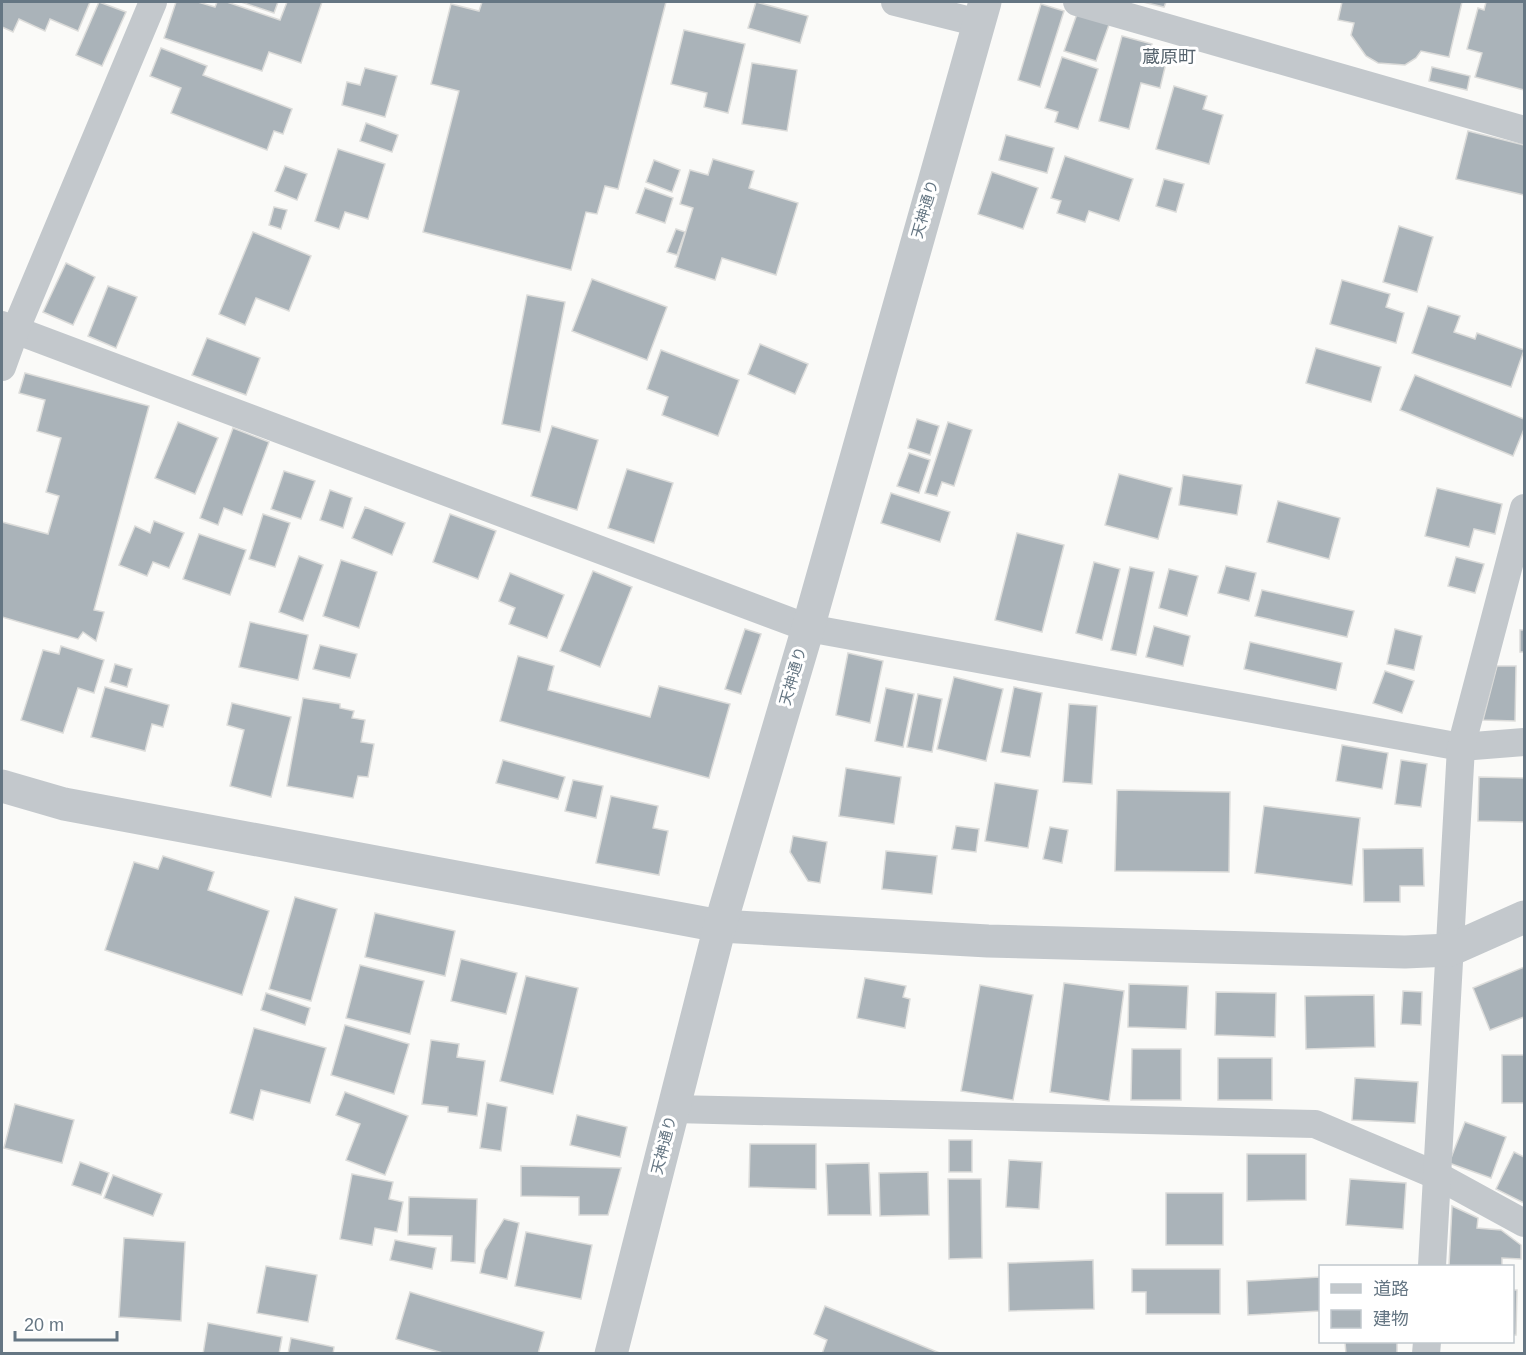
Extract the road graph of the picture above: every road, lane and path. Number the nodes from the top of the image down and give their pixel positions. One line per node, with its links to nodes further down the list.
1 (153, 2): 6 (street)
2 (895, 2): 4 (street)
3 (1077, 2): 5 (street)
4 (982, 12): 9 (street, 天神通り)
5 (1524, 130)
6 (8, 328): 7 (street); 9 (street)
7 (2, 367)
8 (1524, 508): 11 (street)
9 (807, 628): 11 (street); 14 (street, 天神通り)
10 (1524, 742): 11 (street)
11 (1461, 747): 15 (street)
12 (2, 786): 14 (street)
13 (1524, 917): 15 (street)
14 (720, 926): 15 (street); 16 (street, 天神通り)
15 (1450, 950): 17 (street)
16 (673, 1110): 17 (street); 20 (street, 天神通り)
17 (1438, 1176): 18 (street); 19 (street)
18 (1524, 1223)
19 (1432, 1265)
20 (611, 1353)

